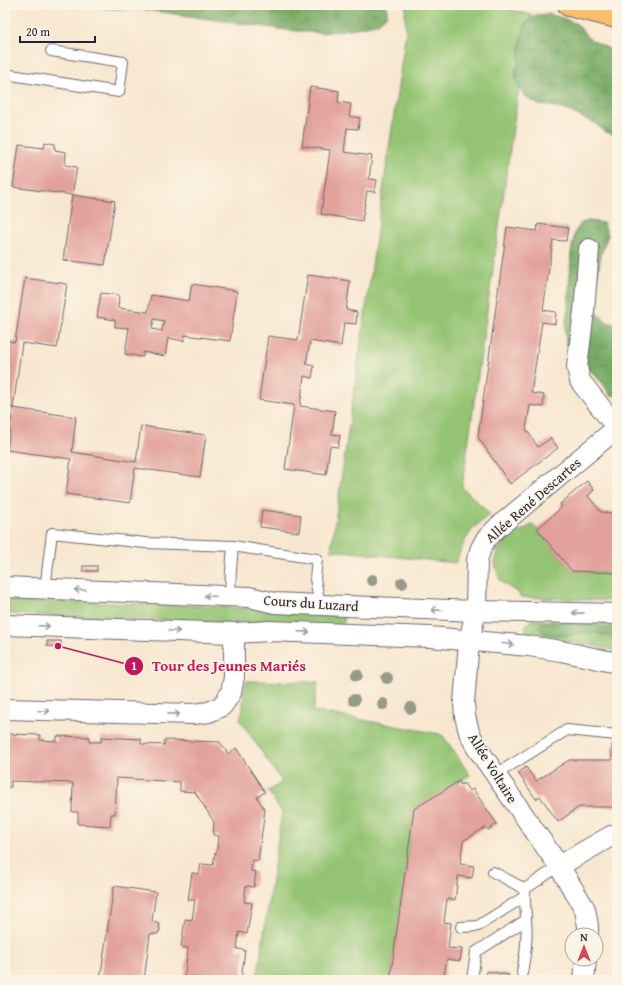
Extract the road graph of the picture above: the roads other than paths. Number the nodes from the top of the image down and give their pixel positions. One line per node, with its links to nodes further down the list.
1 (569, 5): 2 (highway)
2 (617, 17)
3 (51, 51): 4 (lane)
4 (5, 74)
5 (589, 249): 6 (street)
6 (617, 428): 12 (street, Allée René Descartes)
7 (233, 546): 9 (lane); 10 (lane); 11 (lane)
8 (5, 587): 9 (street, Cours du Luzard)
9 (45, 589): 10 (street, Cours du Luzard, one-way to 9)
10 (230, 597): 11 (street, Cours du Luzard)
11 (320, 605): 12 (street, Cours du Luzard, one-way to 11)
12 (476, 611): 13 (street, Cours du Luzard, one-way to 12); 16 (street, Allée Voltaire)
13 (617, 614)
14 (5, 625): 15 (street, Cours du Luzard, one-way to 15)
15 (234, 634): 16 (street, Cours du Luzard, one-way to 16); 18 (street, one-way to 15)
16 (470, 641): 17 (street, Cours du Luzard, one-way to 17); 20 (street, Allée Voltaire)
17 (617, 663)
18 (5, 709)
19 (617, 734): 20 (lane)
20 (495, 775): 22 (street, Allée Voltaire)
21 (617, 836): 22 (street)
22 (558, 866): 24 (lane); 27 (street, Allée Voltaire)
23 (493, 872): 24 (lane)
24 (524, 893): 25 (lane); 26 (lane)
25 (526, 920): 29 (lane); 30 (lane)
26 (461, 927)
27 (588, 927)
28 (585, 967): 31 (street)
29 (522, 973)
30 (472, 980)
31 (584, 980)

